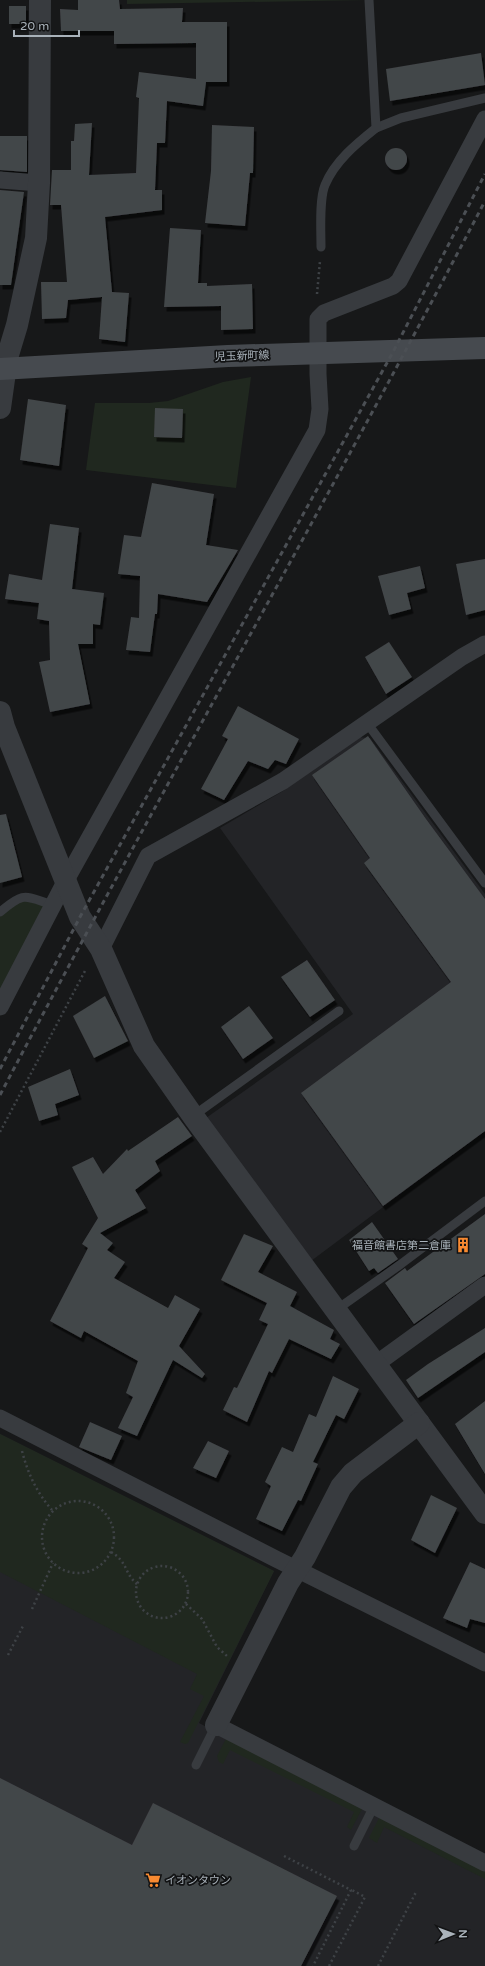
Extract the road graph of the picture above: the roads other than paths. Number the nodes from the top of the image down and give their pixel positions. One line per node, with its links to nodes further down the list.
1 (40, 0): 7 (street)
2 (369, 0): 5 (lane)
3 (485, 98): 5 (lane)
4 (485, 119): 10 (street)
5 (376, 128): 8 (lane)
6 (0, 180): 7 (street)
7 (39, 183): 11 (street)
8 (321, 247)
9 (485, 348): 10 (main road, 児玉新町線)
10 (317, 354): 11 (main road, 児玉新町線); 16 (street)
11 (3, 368): 12 (street)
12 (0, 408)
13 (485, 644): 15 (street)
14 (0, 712): 16 (street)
15 (367, 723): 17 (lane); 20 (street)
16 (66, 880): 18 (street); 20 (street)
17 (485, 883)
18 (53, 905): 19 (lane); 21 (street)
19 (0, 912)
20 (101, 949): 23 (street)
21 (0, 1007)
22 (339, 1011): 23 (lane)
23 (193, 1116): 26 (street)
24 (485, 1201): 26 (lane)
25 (485, 1285): 27 (street)
26 (336, 1310): 27 (street)
27 (376, 1364): 29 (street)
28 (0, 1418): 31 (street)
29 (419, 1423): 30 (street); 31 (street)
30 (482, 1505)
31 (297, 1570): 32 (street); 33 (street)
32 (485, 1663)
33 (216, 1725): 34 (lane); 35 (street)
34 (196, 1765)
35 (374, 1806): 36 (lane); 37 (street)
36 (354, 1846)
37 (485, 1863)

